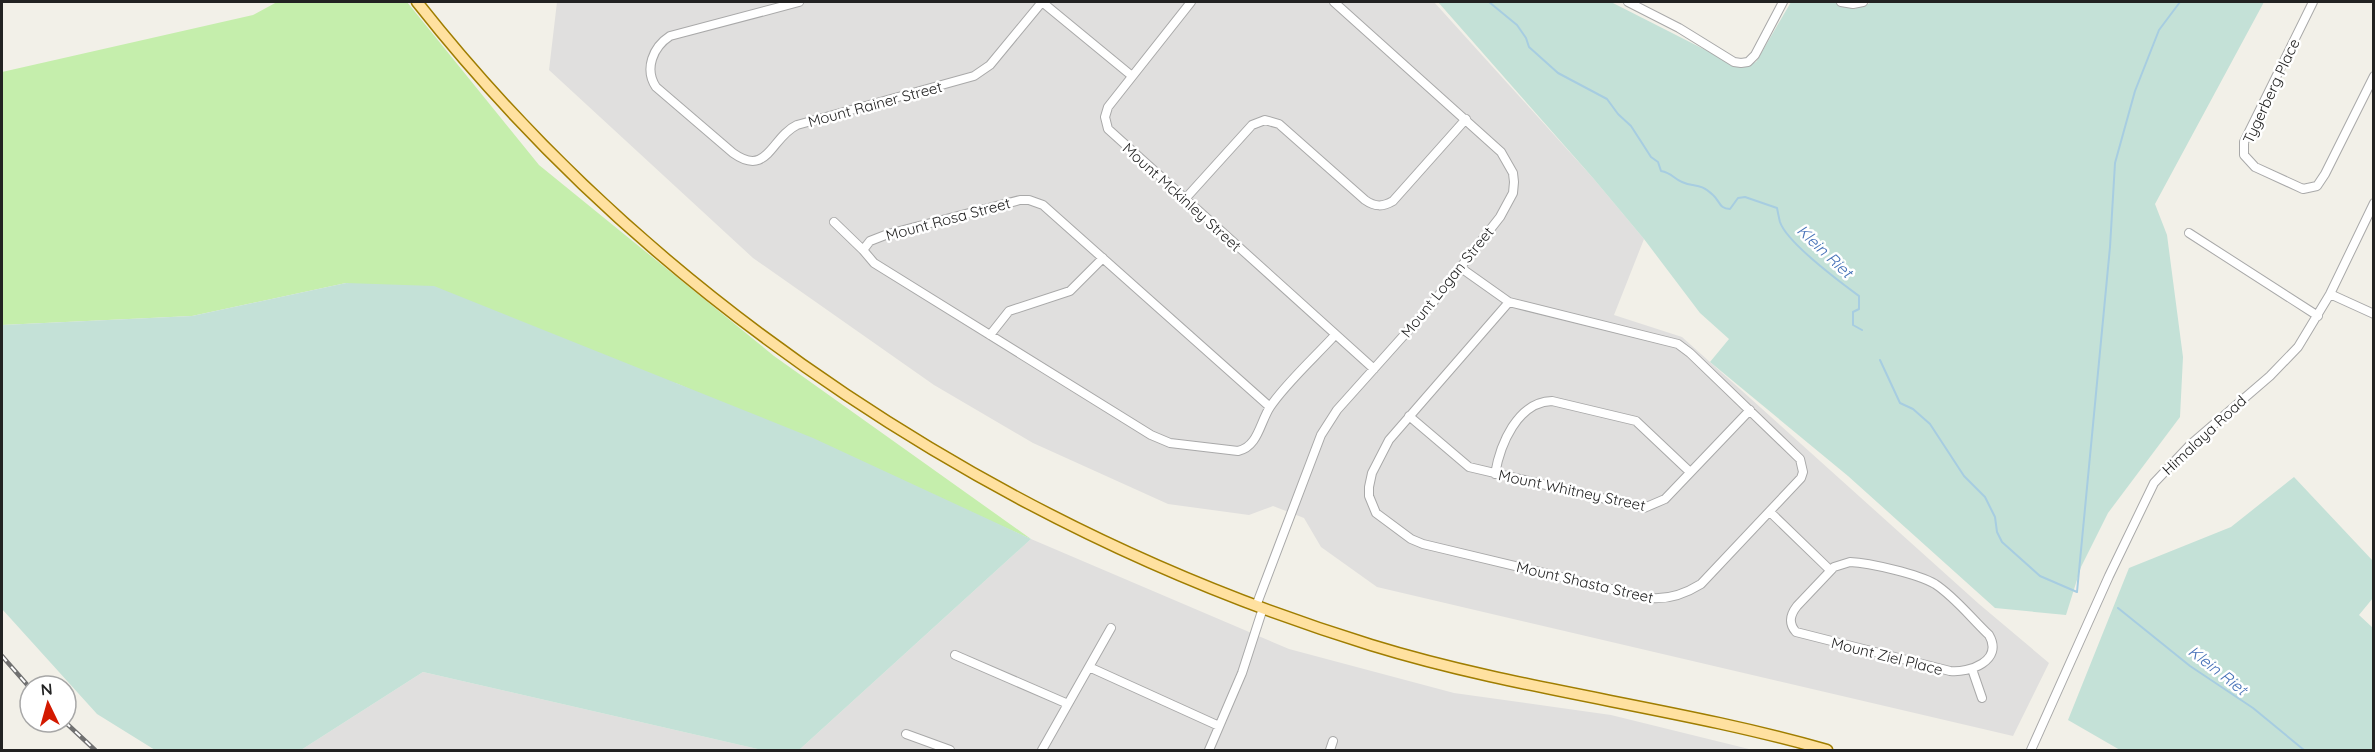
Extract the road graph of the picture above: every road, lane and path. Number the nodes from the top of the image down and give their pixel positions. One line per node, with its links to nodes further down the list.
1 (417, 2): 35 (main road)
2 (799, 2): 3 (street, Mount Rainer Street)
3 (1042, 2): 12 (street)
4 (1191, 2): 12 (street, Mount Mckinley Street)
5 (1334, 2): 13 (street, Mount Logan Street)
6 (1628, 2): 7 (street)
7 (1783, 2)
8 (1841, 2): 9 (street)
9 (1863, 2)
10 (2313, 2): 11 (street, Tygerberg Place)
11 (2373, 75)
12 (1132, 76): 14 (street, Mount Mckinley Street)
13 (1466, 119): 14 (street); 20 (street, Mount Logan Street)
14 (1185, 199): 26 (street, Mount Mckinley Street)
15 (2373, 203): 21 (street, Himalaya Road)
16 (834, 222): 18 (street)
17 (2189, 233): 24 (street)
18 (863, 250): 19 (street, Mount Rosa Street); 25 (street)
19 (1103, 258): 25 (street); 28 (street, Mount Rosa Street)
20 (1461, 268): 22 (street, Mount Shasta Street); 27 (street, Mount Logan Street)
21 (2330, 294): 23 (street); 24 (street, Himalaya Road)
22 (1509, 302): 29 (street, Mount Shasta Street); 30 (street, Mount Shasta Street)
23 (2373, 314)
24 (2318, 316): 50 (street, Himalaya Road)
25 (990, 335): 28 (street)
26 (1335, 335): 27 (street, Mount Mckinley Street); 28 (street)
27 (1374, 369): 35 (street, Mount Logan Street)
28 (1270, 407)
29 (1750, 410): 31 (street, Mount Whitney Street); 33 (street, Mount Shasta Street)
30 (1409, 416): 32 (street, Mount Whitney Street); 33 (street, Mount Shasta Street)
31 (1690, 472): 32 (street, Mount Whitney Street); 32 (street)
32 (1495, 474)
33 (1770, 512): 34 (street)
34 (1830, 570): 39 (street); 39 (street, Mount Ziel Place)
35 (1259, 607): 42 (street, Mount Logan Street); 49 (main road)
36 (1111, 628): 38 (street)
37 (955, 655): 41 (street)
38 (1089, 667): 41 (street); 42 (street)
39 (1972, 669): 40 (street)
40 (1982, 698)
41 (1068, 704): 46 (street)
42 (1220, 726): 47 (street, Mount Logan Street)
43 (906, 734): 45 (street)
44 (1333, 741): 48 (street)
45 (950, 750)
46 (1042, 750)
47 (1209, 750)
48 (1330, 750)
49 (1827, 750)
50 (2031, 750)

